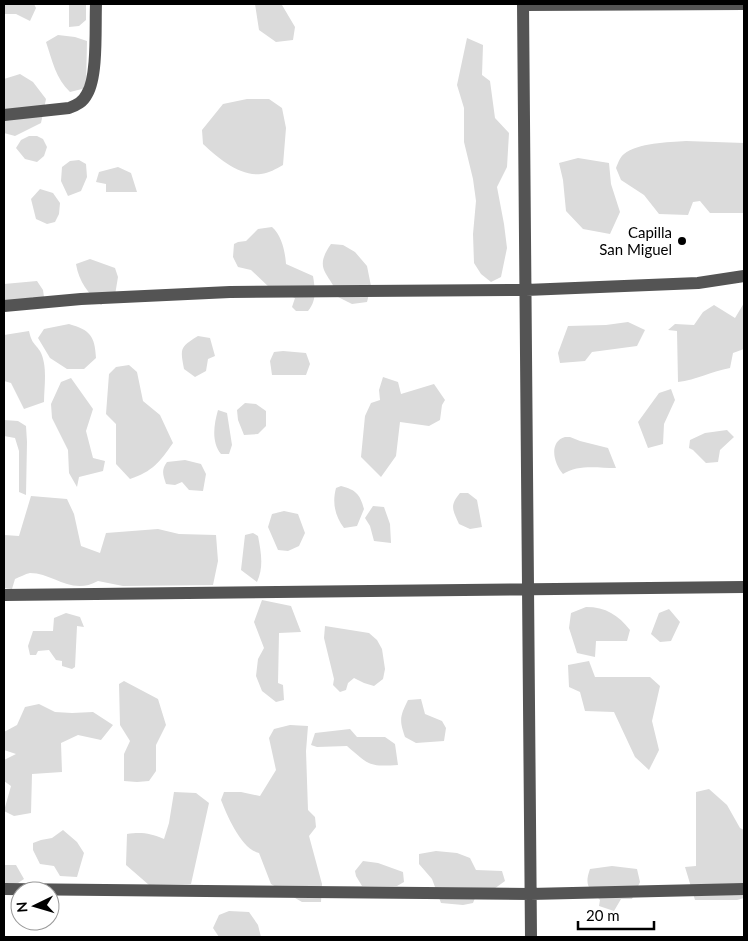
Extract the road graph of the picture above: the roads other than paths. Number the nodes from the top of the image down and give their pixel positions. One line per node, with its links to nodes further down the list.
1 (96, 4): 4 (street)
2 (523, 4): 3 (street); 6 (street)
3 (744, 4)
4 (4, 115)
5 (744, 276): 6 (street)
6 (526, 290): 7 (street); 9 (street)
7 (4, 306)
8 (744, 588): 9 (street)
9 (528, 590): 10 (street); 13 (street)
10 (4, 595)
11 (4, 889): 13 (street)
12 (744, 889): 13 (street)
13 (530, 894): 14 (street)
14 (531, 937)

